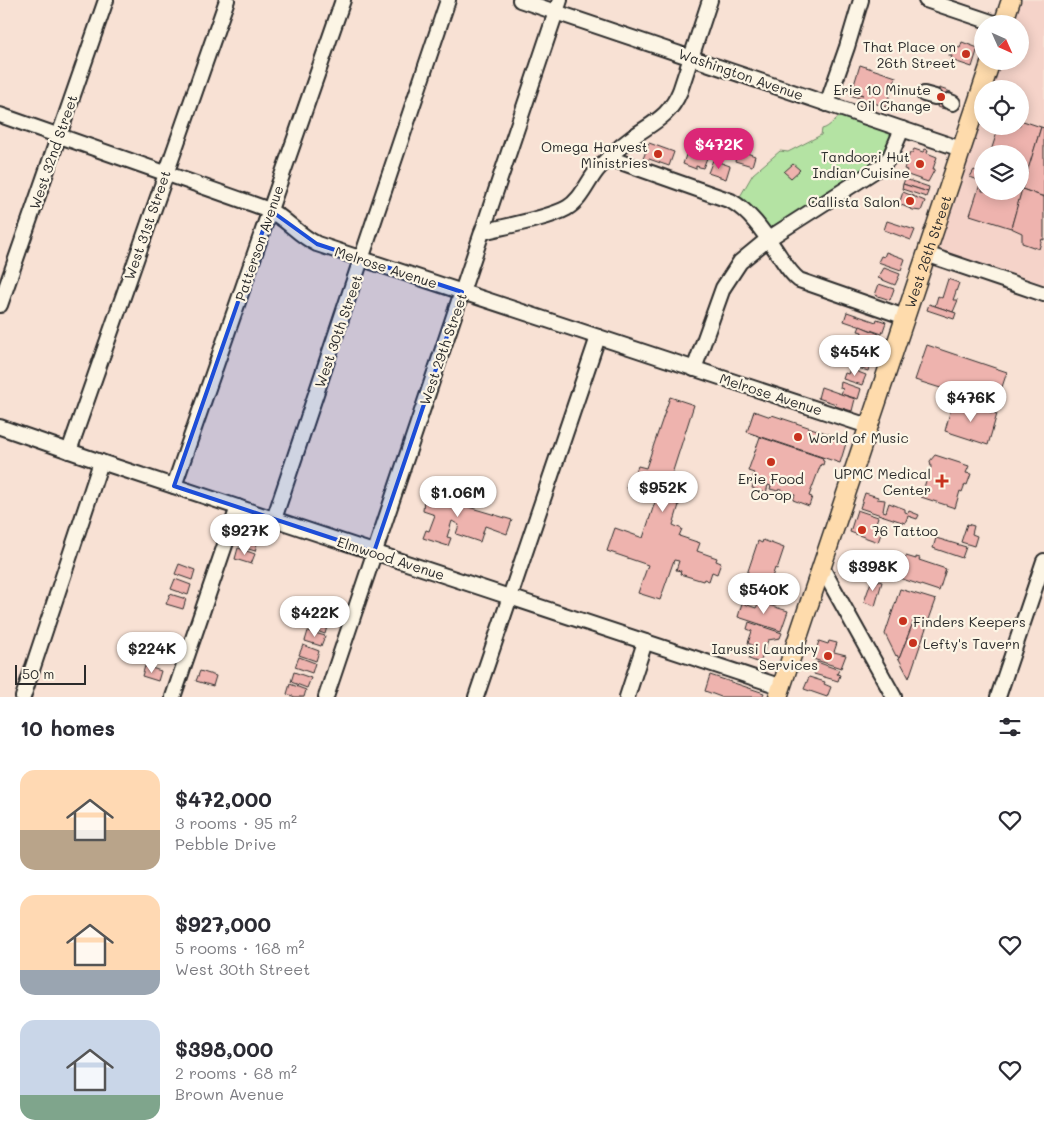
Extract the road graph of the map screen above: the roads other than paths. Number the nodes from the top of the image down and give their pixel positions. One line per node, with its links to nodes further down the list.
1 (106, 0): 18 (street, West 32nd Street)
2 (227, 0): 21 (street, West 31st Street)
3 (343, 0): 22 (street, Patterson Avenue)
4 (448, 0): 26 (street, West 30th Street)
5 (520, 0): 10 (street, Washington Avenue)
6 (710, 0): 13 (street)
7 (861, 0): 15 (street)
8 (926, 0): 12 (street)
9 (1011, 0): 11 (main road)
10 (558, 6): 13 (street, Washington Avenue); 23 (street, West 29th Street)
11 (1007, 15)
12 (974, 16)
13 (691, 57): 15 (street, Washington Avenue); 20 (street)
14 (988, 70): 19 (main road, West 26th Street)
15 (827, 104): 17 (street, Washington Avenue)
16 (0, 116): 18 (street, Melrose Avenue)
17 (902, 129): 19 (street, Washington Avenue); 24 (street)
18 (59, 136): 21 (street, Melrose Avenue); 29 (street, West 32nd Street)
19 (961, 149): 25 (main road, West 26th Street)
20 (609, 158): 23 (street); 24 (street)
21 (165, 173): 22 (street, Melrose Avenue); 35 (street, West 31st Street)
22 (270, 210): 26 (street, Melrose Avenue); 37 (street, Patterson Avenue)
23 (482, 232): 27 (street, West 29th Street)
24 (768, 239): 30 (street); 32 (street)
25 (926, 254): 28 (street); 30 (main road, West 26th Street)
26 (362, 259): 27 (street, Melrose Avenue); 39 (street, West 30th Street)
27 (462, 292): 31 (street, Melrose Avenue); 40 (street, West 29th Street)
28 (1044, 294)
29 (0, 305)
30 (905, 317): 33 (main road, West 26th Street)
31 (598, 337): 32 (street, Melrose Avenue); 43 (street)
32 (694, 369): 33 (street, Melrose Avenue)
33 (868, 426): 42 (main road, West 26th Street)
34 (0, 427): 35 (street, Elmwood Avenue)
35 (69, 452): 36 (street, Elmwood Avenue)
36 (101, 462): 37 (street, Elmwood Avenue); 46 (street)
37 (174, 486): 38 (street, Elmwood Avenue)
38 (238, 507): 39 (street, Elmwood Avenue); 47 (street)
39 (274, 519): 40 (street, Elmwood Avenue)
40 (374, 552): 43 (street, Elmwood Avenue); 48 (street, West 29th Street)
41 (1044, 561): 52 (street)
42 (821, 566): 45 (main road, West 26th Street); 51 (street)
43 (510, 597): 44 (street, Elmwood Avenue); 49 (street)
44 (645, 642): 45 (street, Elmwood Avenue); 50 (street)
45 (780, 692)
46 (23, 697)
47 (174, 697)
48 (326, 697)
49 (476, 697)
50 (627, 697)
51 (894, 697)
52 (998, 697)

